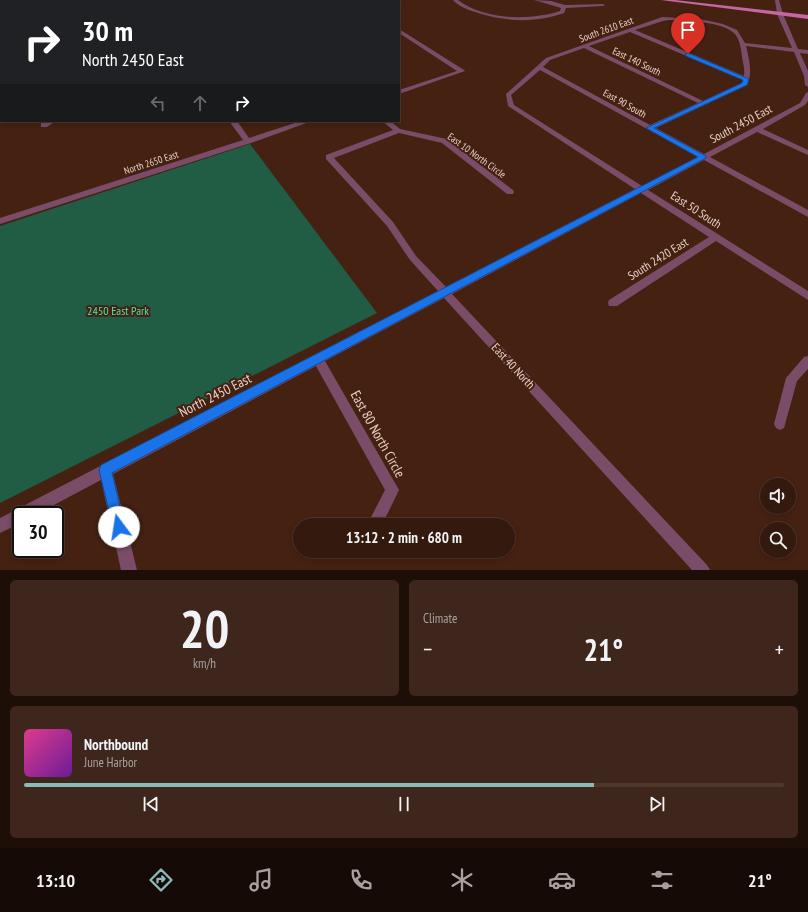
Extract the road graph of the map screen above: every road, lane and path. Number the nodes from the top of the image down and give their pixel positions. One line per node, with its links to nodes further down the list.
1 (456, 0): 6 (street)
2 (536, 0): 6 (street)
3 (663, 0): 7 (main road)
4 (777, 0): 7 (street)
5 (603, 5): 6 (street)
6 (564, 7)
7 (780, 14): 8 (main road); 13 (street)
8 (808, 17)
9 (629, 30): 11 (street, South 2610 East); 12 (street, South 2610 East); 17 (street)
10 (400, 32): 19 (street)
11 (743, 44): 13 (street); 17 (street)
12 (584, 46): 15 (street, South 2610 East); 21 (street, East 140 South)
13 (796, 50): 14 (street); 16 (street)
14 (808, 52)
15 (539, 67): 23 (street, South 2610 East); 29 (street, East 90 South)
16 (808, 76): 18 (street)
17 (747, 79): 21 (street)
18 (808, 85)
19 (400, 92)
20 (808, 94): 22 (street, South 2450 East)
21 (703, 103): 29 (street)
22 (806, 105): 30 (street, South 2450 East)
23 (511, 106): 35 (street, East 50 South)
24 (50, 122): 28 (street)
25 (234, 122): 32 (street)
26 (305, 122): 32 (street, North 2650 East)
27 (387, 122): 31 (street, East 10 North Circle)
28 (44, 125)
29 (649, 128): 34 (street, East 90 South)
30 (757, 129): 33 (street); 34 (street, South 2450 East)
31 (398, 131): 36 (street, East 10 North Circle); 40 (street, East 40 North)
32 (248, 141): 38 (street, North 2650 East)
33 (808, 153)
34 (704, 157): 35 (street, South 2450 East); 37 (street, East 90 South)
35 (642, 189): 39 (street, East 50 South); 40 (street, South 2450 East)
36 (510, 192)
37 (808, 214)
38 (0, 221)
39 (716, 237): 41 (street, East 50 South); 42 (street, South 2420 East)
40 (445, 292): 43 (street, North 2450 East); 50 (street, East 40 North)
41 (808, 296)
42 (613, 303)
43 (318, 359): 46 (street, North 2450 East); 47 (street, East 80 North Circle)
44 (808, 361): 45 (street)
45 (780, 424)
46 (105, 470): 48 (street, North 2450 East); 49 (street)
47 (378, 518)
48 (0, 526)
49 (129, 570)
50 (702, 570)

